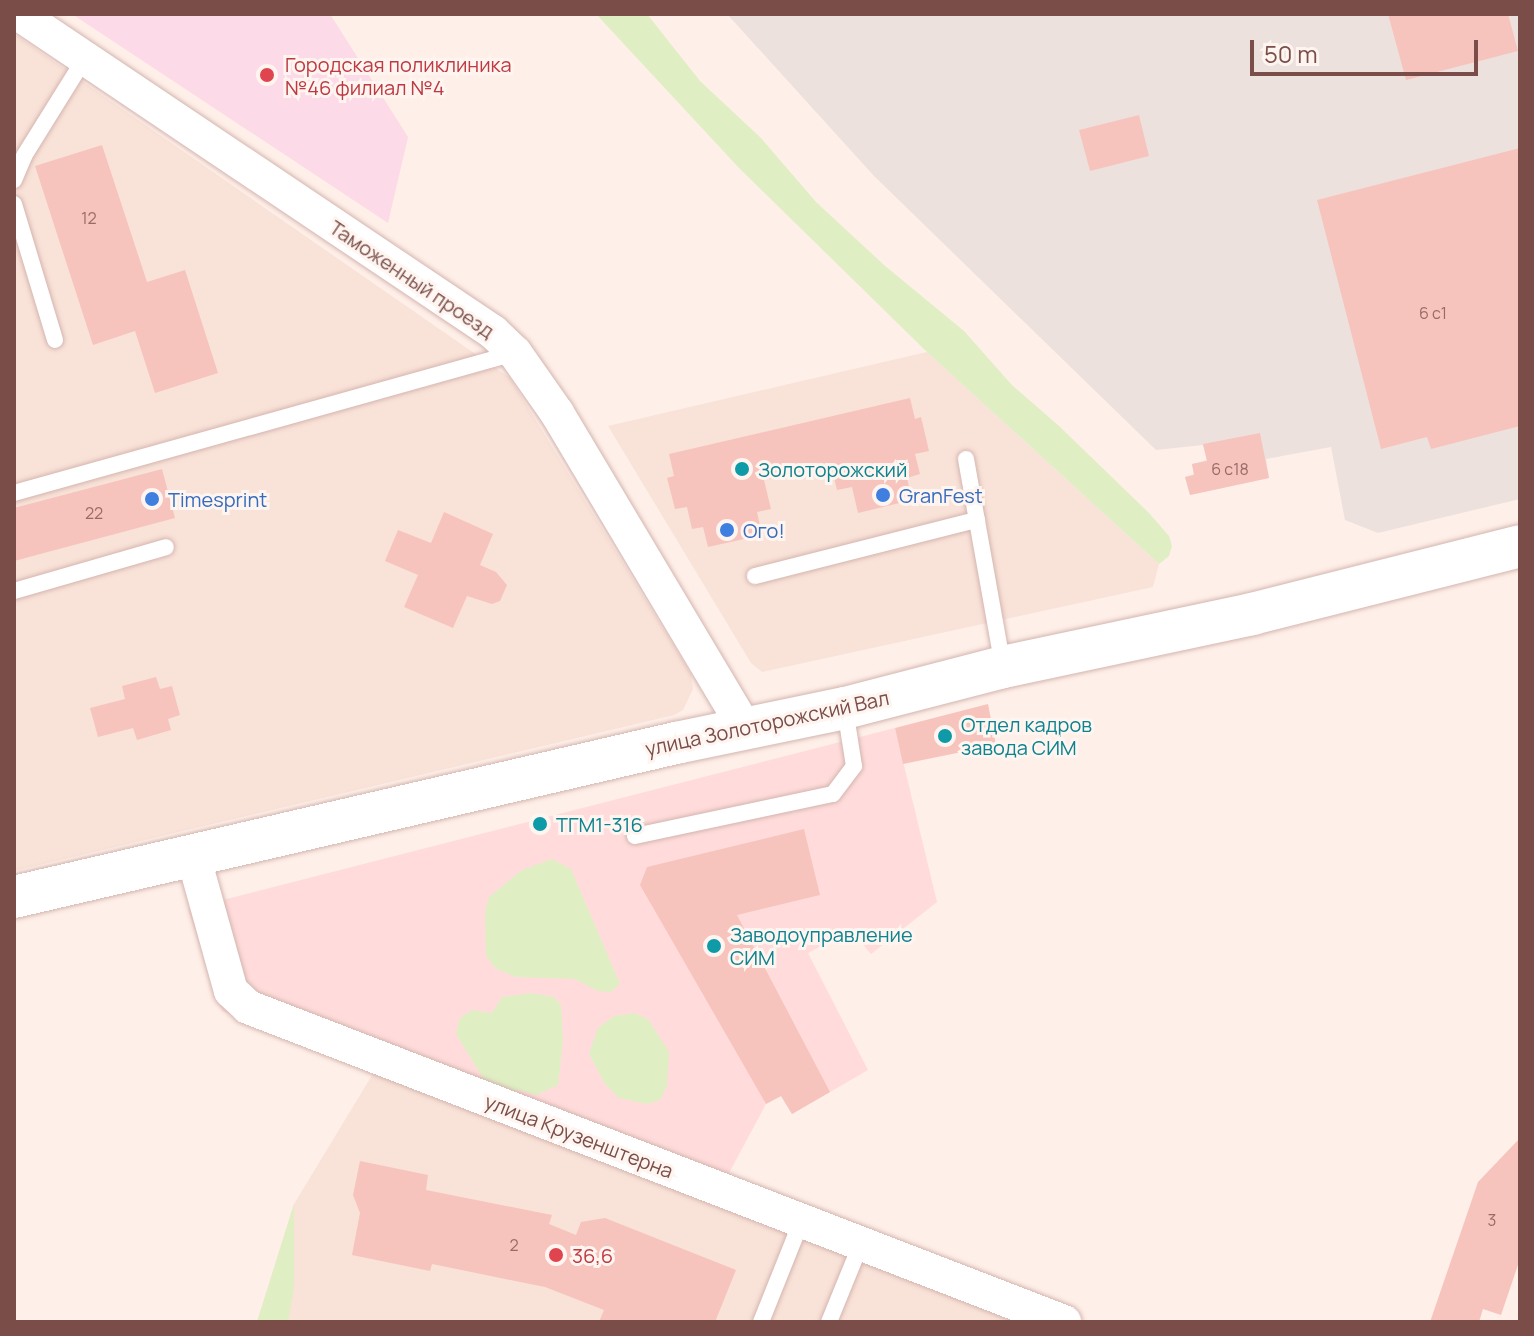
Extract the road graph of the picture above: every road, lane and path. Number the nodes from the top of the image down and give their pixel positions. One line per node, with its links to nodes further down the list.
1 (19, 14): 2 (street, Таможенный проезд)
2 (85, 58): 3 (lane); 6 (street, Таможенный проезд)
3 (14, 180)
4 (14, 204): 5 (lane)
5 (55, 340)
6 (515, 353): 8 (lane); 16 (street, Таможенный проезд)
7 (966, 459): 9 (lane)
8 (14, 493)
9 (977, 520): 12 (lane); 14 (lane)
10 (1520, 546): 14 (street, улица Золоторожский Вал)
11 (166, 547): 13 (lane)
12 (755, 576)
13 (14, 591)
14 (1003, 667): 15 (street, улица Золоторожский Вал)
15 (845, 708): 16 (street, улица Золоторожский Вал); 17 (lane)
16 (746, 730): 18 (street, улица Золоторожский Вал)
17 (635, 836)
18 (193, 855): 19 (street, улица Золоторожский Вал); 20 (street, улица Крузенштерна)
19 (14, 897)
20 (801, 1222): 21 (street, улица Крузенштерна); 22 (lane)
21 (860, 1246): 23 (lane); 24 (street, улица Крузенштерна)
22 (761, 1322)
23 (829, 1322)
24 (1064, 1322)

